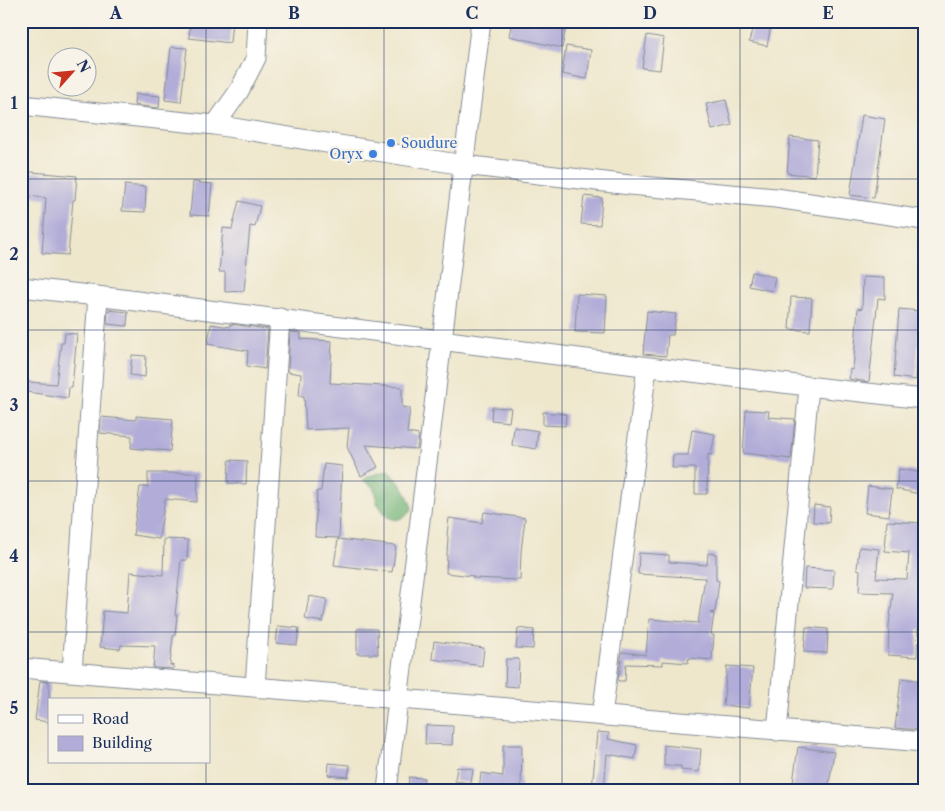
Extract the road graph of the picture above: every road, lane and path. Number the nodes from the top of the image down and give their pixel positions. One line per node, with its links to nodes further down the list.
1 (258, 21): 4 (street)
2 (481, 21): 5 (street)
3 (21, 105): 4 (street)
4 (215, 125): 5 (street)
5 (464, 165): 6 (street); 10 (street)
6 (924, 220)
7 (21, 287): 8 (street)
8 (98, 296): 9 (street); 15 (street)
9 (280, 318): 10 (street); 16 (street)
10 (442, 340): 11 (street); 17 (street)
11 (648, 367): 12 (street); 18 (street)
12 (809, 387): 13 (street); 19 (street)
13 (924, 399)
14 (21, 668): 15 (street)
15 (72, 672): 16 (street)
16 (255, 687): 17 (street)
17 (398, 699): 18 (street); 21 (street)
18 (602, 716): 19 (street)
19 (776, 731): 20 (street)
20 (924, 742)
21 (387, 790)

